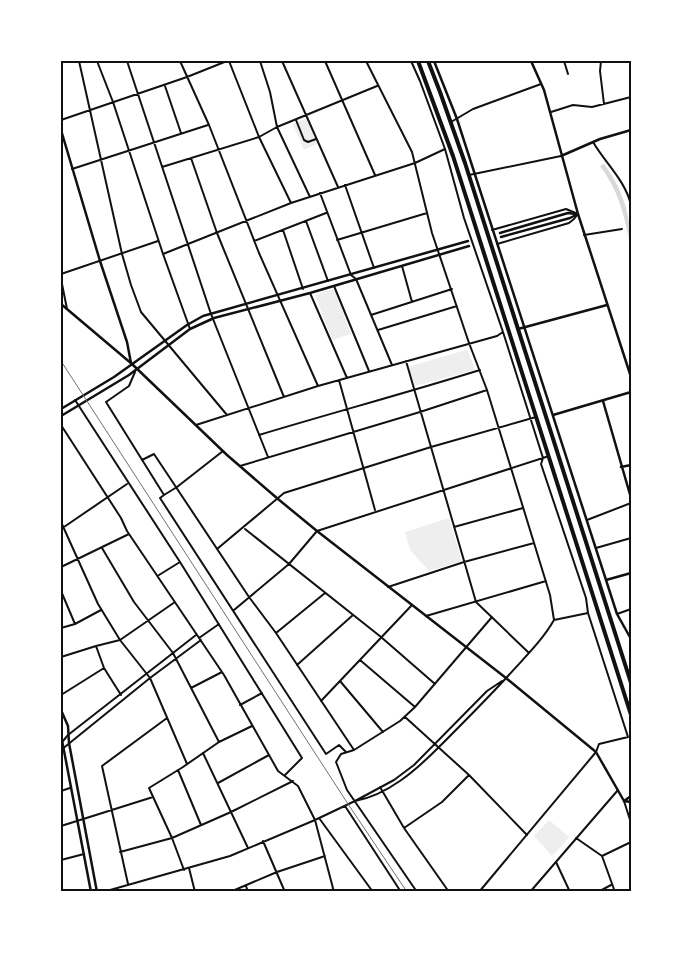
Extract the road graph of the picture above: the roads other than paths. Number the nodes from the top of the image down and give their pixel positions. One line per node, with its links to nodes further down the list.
1 (79, 61): 27 (street)
2 (97, 61): 25 (street)
3 (127, 61): 22 (street)
4 (180, 61): 18 (street)
5 (228, 61): 18 (street); 39 (street)
6 (260, 61): 35 (street)
7 (282, 61): 29 (street)
8 (324, 61): 24 (street)
9 (366, 61): 21 (street)
10 (411, 61): 43 (street)
11 (418, 61): 142 (highway)
12 (428, 61): 33 (highway)
13 (434, 61): 30 (street)
14 (531, 61): 19 (street)
15 (564, 61): 17 (street)
16 (601, 61): 26 (street)
17 (568, 74)
18 (187, 77): 20 (street); 34 (street)
19 (542, 84): 28 (street); 30 (street)
20 (165, 85): 22 (street); 38 (street)
21 (378, 86): 24 (street); 49 (street)
22 (138, 94): 25 (street); 41 (street)
23 (631, 96): 26 (street)
24 (343, 100): 29 (street); 53 (street)
25 (113, 102): 27 (street); 44 (street)
26 (604, 104): 28 (street)
27 (90, 111): 31 (street); 48 (street)
28 (551, 112): 46 (street)
29 (307, 116): 32 (street); 40 (street)
30 (457, 119): 33 (street); 52 (street)
31 (61, 120)
32 (296, 120): 35 (street); 40 (street)
33 (451, 122): 54 (highway)
34 (208, 125): 38 (street); 45 (street)
35 (278, 127): 39 (street); 58 (street)
36 (61, 130): 51 (street)
37 (631, 130): 42 (street)
38 (181, 133): 41 (street)
39 (260, 137): 45 (street); 59 (street)
40 (317, 138): 56 (street)
41 (154, 142): 44 (street); 50 (street)
42 (593, 142): 46 (street); 60 (street)
43 (445, 149): 49 (street); 114 (street)
44 (129, 150): 48 (street); 75 (street)
45 (218, 150): 47 (street); 65 (street)
46 (561, 156): 52 (street); 63 (street)
47 (191, 158): 50 (street); 71 (street)
48 (101, 159): 51 (street); 82 (street)
49 (415, 163): 53 (street); 62 (street)
50 (162, 167): 79 (street)
51 (72, 169): 85 (street)
52 (475, 174): 54 (street); 68 (street)
53 (375, 175): 55 (street)
54 (469, 175): 112 (highway)
55 (345, 185): 56 (street); 69 (street)
56 (338, 187): 57 (street)
57 (320, 193): 58 (street); 61 (street)
58 (310, 196): 59 (street)
59 (291, 203): 65 (street)
60 (631, 205)
61 (327, 213): 64 (street); 74 (street)
62 (428, 213): 69 (street); 81 (street)
63 (578, 214): 68 (street); 70 (street); 72 (street); 73 (street); 78 (street)
64 (306, 221): 67 (street); 92 (street)
65 (246, 222): 71 (street); 76 (street)
66 (622, 229): 72 (street)
67 (283, 230): 76 (street); 94 (street)
68 (492, 230): 78 (street)
69 (362, 233): 74 (street); 87 (street)
70 (500, 233)
71 (218, 234): 79 (street); 101 (street)
72 (584, 235): 102 (street)
73 (500, 237)
74 (337, 240): 89 (street)
75 (158, 241): 82 (street); 83 (street)
76 (254, 241): 97 (street)
77 (468, 241): 81 (street)
78 (497, 244): 110 (street)
79 (188, 245): 83 (street); 106 (street)
80 (470, 246): 84 (street)
81 (439, 249): 84 (street); 87 (street)
82 (122, 254): 85 (street); 115 (street)
83 (162, 254): 109 (street)
84 (440, 254): 86 (street); 95 (street)
85 (100, 261): 88 (street); 119 (street)
86 (402, 266): 90 (street); 99 (street)
87 (374, 268): 89 (street)
88 (61, 274)
89 (351, 275): 90 (street); 92 (street)
90 (356, 279): 93 (street); 107 (street)
91 (61, 280): 104 (street)
92 (328, 281): 94 (street)
93 (334, 285): 96 (street); 123 (street)
94 (303, 289): 97 (street)
95 (452, 289): 99 (street); 103 (street)
96 (310, 293): 98 (street); 125 (street)
97 (277, 296): 98 (street); 101 (street)
98 (280, 300): 105 (street); 127 (street)
99 (412, 302): 107 (street)
100 (61, 304): 104 (street)
101 (246, 305): 105 (street); 106 (street)
102 (607, 305): 110 (street); 124 (street)
103 (457, 306): 113 (street); 116 (street)
104 (67, 309): 119 (street)
105 (247, 309): 108 (street); 131 (street)
106 (211, 314): 108 (street); 109 (street)
107 (371, 315): 113 (street)
108 (214, 318): 111 (street); 137 (street)
109 (187, 325): 111 (street); 115 (street)
110 (524, 328): 112 (street); 139 (street)
111 (190, 329): 117 (street)
112 (518, 329): 230 (highway)
113 (377, 330): 120 (street)
114 (503, 332): 116 (street); 142 (street)
115 (165, 341): 117 (street); 119 (street)
116 (469, 343): 118 (street); 122 (street)
117 (168, 344): 121 (street); 141 (street)
118 (406, 361): 120 (street); 129 (street)
119 (132, 364): 121 (street); 132 (street)
120 (392, 365): 123 (street)
121 (136, 369): 134 (street); 144 (street); 153 (street)
122 (480, 370): 128 (street); 129 (street)
123 (369, 371): 125 (street)
124 (631, 377)
125 (347, 378): 126 (street)
126 (339, 380): 127 (street); 135 (street)
127 (318, 386): 131 (street)
128 (487, 390): 138 (street); 145 (street)
129 (414, 391): 135 (street); 138 (street)
130 (631, 392): 133 (street)
131 (284, 397): 137 (street)
132 (75, 400): 134 (street); 136 (street)
133 (602, 400): 139 (street); 157 (street)
134 (78, 406): 140 (street); 159 (street)
135 (347, 408): 146 (street); 147 (street)
136 (61, 409)
137 (248, 409): 141 (street); 147 (street)
138 (420, 412): 146 (street); 148 (street)
139 (553, 415): 169 (street)
140 (61, 416)
141 (227, 416): 144 (street)
142 (534, 418): 145 (street); 150 (highway); 152 (street)
143 (61, 425): 163 (street)
144 (196, 426): 149 (street)
145 (498, 428): 148 (street); 156 (street)
146 (353, 432): 151 (street); 158 (street)
147 (259, 435): 151 (street)
148 (430, 448): 158 (street); 161 (street)
149 (223, 451): 155 (street); 160 (street)
150 (549, 456): 152 (street); 240 (highway)
151 (268, 457): 155 (street)
152 (543, 458): 156 (street); 200 (street)
153 (142, 460): 160 (street); 162 (street)
154 (631, 465): 157 (street)
155 (240, 466): 165 (street)
156 (510, 467): 161 (street); 167 (street)
157 (621, 467): 164 (street)
158 (364, 469): 165 (street); 168 (street)
159 (128, 483): 163 (street); 182 (street)
160 (176, 487): 162 (street); 180 (street)
161 (443, 489): 168 (street); 171 (street)
162 (164, 495): 199 (street)
163 (107, 497): 172 (street); 175 (street)
164 (631, 498)
165 (278, 499): 173 (street); 174 (street)
166 (631, 503): 169 (street)
167 (523, 508): 171 (street); 177 (street)
168 (376, 511): 174 (street)
169 (587, 520): 179 (street)
170 (61, 522): 172 (street)
171 (454, 527): 183 (street)
172 (62, 528): 181 (street)
173 (244, 528): 180 (street); 184 (street)
174 (317, 531): 184 (street); 190 (street)
175 (129, 534): 178 (street); 187 (street)
176 (631, 538): 179 (street)
177 (534, 543): 183 (street); 189 (street)
178 (102, 548): 181 (street); 206 (street)
179 (596, 548): 188 (street)
180 (217, 549): 193 (street)
181 (79, 560): 185 (street); 198 (street)
182 (180, 562): 187 (street); 208 (street)
183 (464, 562): 190 (street); 195 (street)
184 (289, 564): 192 (street); 193 (street)
185 (61, 567)
186 (631, 572): 188 (street)
187 (158, 576): 194 (street)
188 (606, 580): 201 (street)
189 (546, 581): 195 (street); 205 (street)
190 (388, 587): 196 (street)
191 (61, 591): 207 (street)
192 (325, 593): 202 (street); 210 (street)
193 (249, 597): 199 (street); 210 (street)
194 (174, 602): 206 (street); 211 (street)
195 (476, 602): 203 (street); 204 (street)
196 (412, 605): 203 (street); 212 (street)
197 (631, 609): 201 (street)
198 (101, 610): 207 (street); 215 (street)
199 (234, 610): 254 (street)
200 (588, 613): 205 (street); 255 (street)
201 (617, 614): 214 (street)
202 (353, 615): 212 (street); 223 (street)
203 (426, 616): 217 (street)
204 (492, 617): 217 (street); 219 (street)
205 (554, 620): 219 (street)
206 (147, 621): 215 (street); 218 (street)
207 (75, 624): 209 (street)
208 (219, 624): 213 (street); 233 (street)
209 (61, 628)
210 (276, 633): 223 (street)
211 (197, 635): 213 (street); 218 (street)
212 (382, 637): 222 (street); 231 (street)
213 (200, 639): 221 (street); 225 (street)
214 (631, 639)
215 (120, 640): 216 (street); 226 (street)
216 (96, 646): 220 (street); 224 (street)
217 (466, 647): 228 (street); 231 (street)
218 (173, 653): 221 (street); 226 (street)
219 (529, 653): 228 (street)
220 (61, 657)
221 (175, 658): 227 (street); 232 (street)
222 (360, 660): 229 (street); 238 (street)
223 (297, 665): 236 (street)
224 (104, 668): 234 (street); 235 (street)
225 (222, 672): 232 (street); 237 (street)
226 (147, 674): 227 (street); 235 (street)
227 (150, 678): 242 (street); 249 (street)
228 (506, 678): 250 (street); 251 (street); 255 (street)
229 (340, 681): 236 (street); 244 (street)
230 (631, 683)
231 (435, 684): 238 (street)
232 (191, 688): 248 (street)
233 (262, 693): 237 (street); 260 (street)
234 (61, 695)
235 (121, 695): 246 (street)
236 (321, 701): 253 (street)
237 (240, 705): 243 (street)
238 (415, 707): 241 (street)
239 (61, 710): 246 (street)
240 (631, 715)
241 (405, 717): 244 (street); 250 (street)
242 (167, 718): 258 (street); 275 (street)
243 (252, 726): 248 (street); 257 (street)
244 (383, 732): 253 (street)
245 (61, 735): 247 (street)
246 (68, 735): 247 (street); 249 (street)
247 (62, 742): 252 (street)
248 (218, 742): 256 (street)
249 (69, 743): 252 (street); 277 (street)
250 (437, 744): 251 (street); 264 (street)
251 (439, 747): 261 (street); 268 (street)
252 (63, 750): 265 (street)
253 (354, 750): 254 (street)
254 (346, 752): 271 (street)
255 (596, 752): 266 (street); 285 (street)
256 (203, 753): 258 (street); 263 (street)
257 (269, 756): 260 (street); 263 (street)
258 (187, 764): 259 (street)
259 (178, 770): 270 (street); 282 (street)
260 (285, 775): 262 (street)
261 (469, 775): 284 (street); 285 (street)
262 (293, 781): 276 (street); 279 (street)
263 (218, 783): 276 (street)
264 (380, 787): 268 (street); 271 (street)
265 (70, 788): 267 (street); 280 (street)
266 (618, 790): 272 (street); 287 (street)
267 (61, 791)
268 (383, 791): 271 (street); 284 (street)
269 (631, 796): 272 (street)
270 (153, 797): 275 (street); 286 (street)
271 (355, 801): 274 (street); 314 (street)
272 (624, 801): 273 (street); 281 (street)
273 (631, 802)
274 (344, 806): 278 (street); 313 (street)
275 (111, 811): 277 (street); 291 (street)
276 (231, 812): 282 (street); 290 (street)
277 (84, 818): 280 (street); 305 (street)
278 (319, 818): 279 (street); 312 (street)
279 (315, 820): 288 (street); 293 (street)
280 (78, 821): 283 (street); 292 (street)
281 (631, 823)
282 (202, 825): 286 (street)
283 (61, 826)
284 (404, 828): 315 (street)
285 (528, 835): 316 (street)
286 (172, 838): 291 (street); 298 (street)
287 (576, 838): 294 (street); 296 (street)
288 (263, 842): 290 (street); 299 (street)
289 (631, 842): 294 (street)
290 (248, 848): 297 (street)
291 (120, 852): 300 (street)
292 (84, 854): 295 (street); 304 (street)
293 (325, 856): 299 (street); 303 (street)
294 (602, 856): 301 (street)
295 (61, 860)
296 (556, 861): 317 (street); 318 (street)
297 (190, 868): 298 (street); 307 (street)
298 (184, 870): 300 (street)
299 (277, 872): 302 (street); 310 (street)
300 (128, 884): 306 (street)
301 (612, 884): 319 (street); 320 (street)
302 (246, 886): 308 (street); 309 (street)
303 (334, 891): 311 (street)
304 (91, 892)
305 (97, 892)
306 (103, 892)
307 (195, 892)
308 (230, 892)
309 (248, 892)
310 (285, 892)
311 (327, 892)
312 (373, 892)
313 (401, 892)
314 (417, 892)
315 (449, 892)
316 (479, 892)
317 (530, 892)
318 (570, 892)
319 (598, 892)
320 (615, 892)

